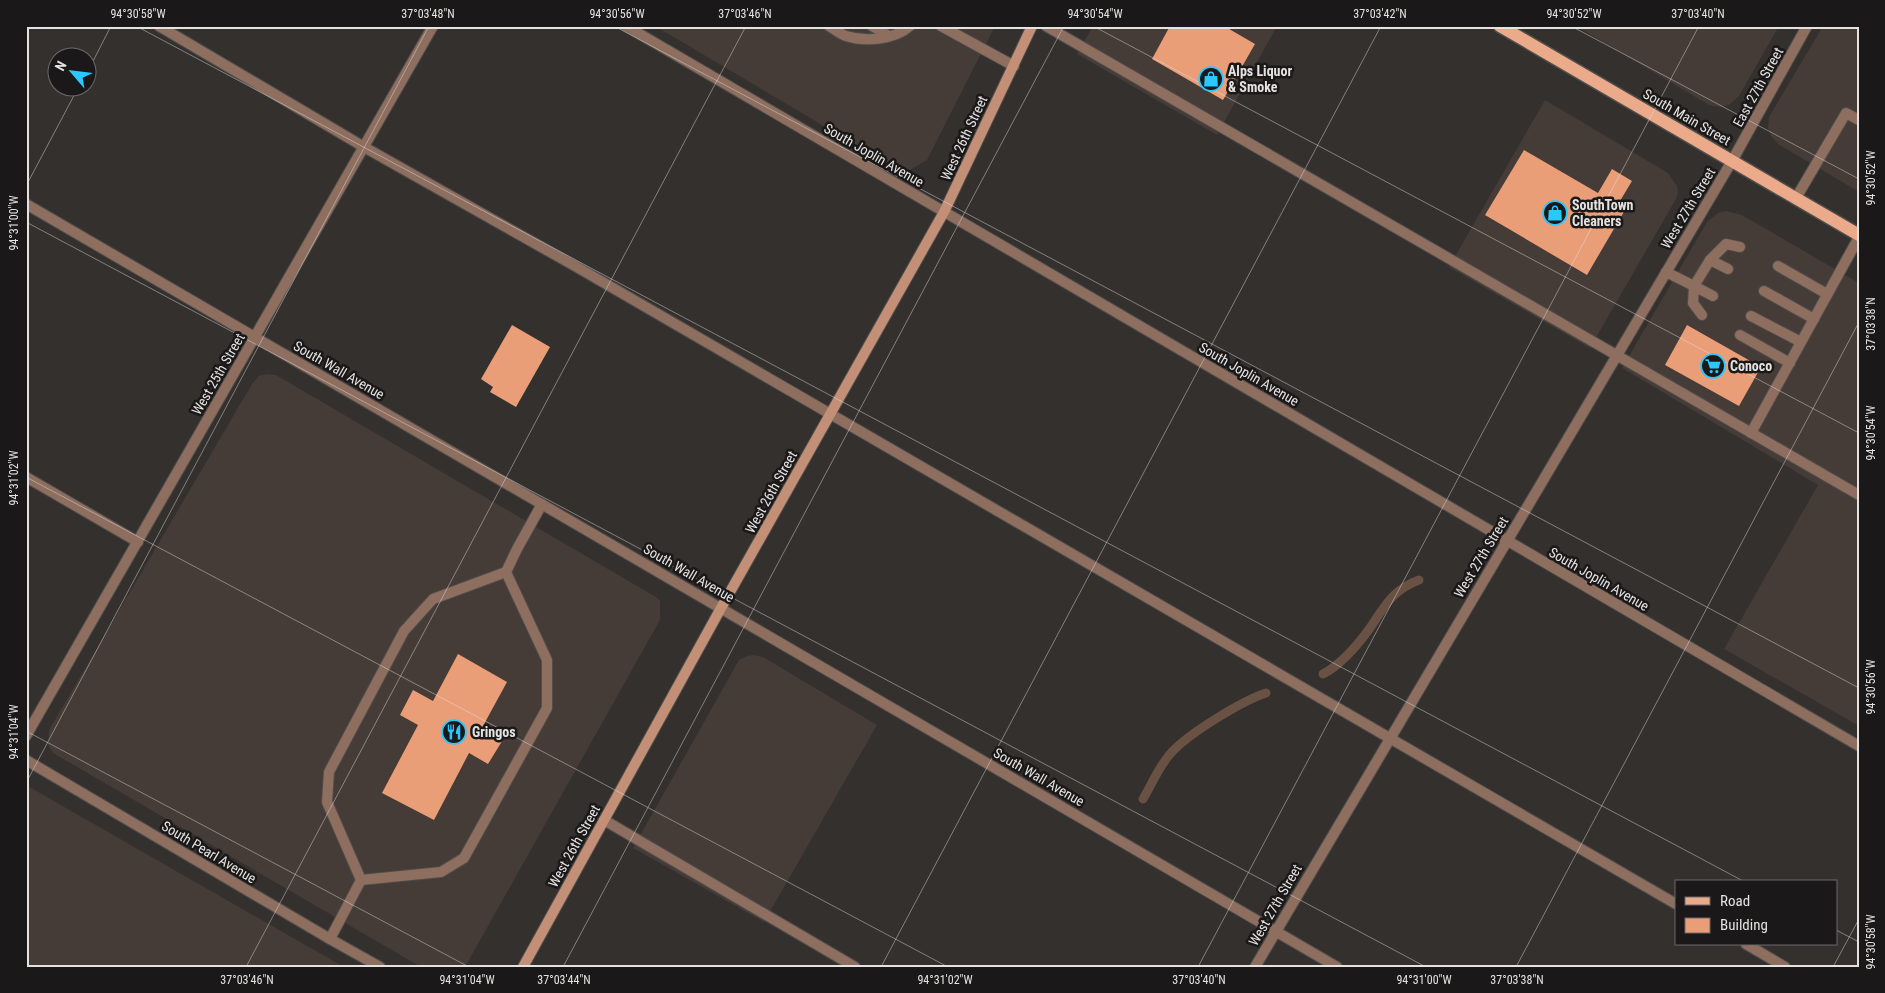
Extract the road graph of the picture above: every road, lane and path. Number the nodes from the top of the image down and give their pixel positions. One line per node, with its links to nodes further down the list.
1 (159, 26): 15 (street)
2 (433, 26): 15 (street, West 25th Street)
3 (626, 26): 19 (street, South Joplin Avenue)
4 (829, 26): 12 (street)
5 (872, 26): 12 (street)
6 (910, 26): 12 (street)
7 (941, 26): 13 (street)
8 (1032, 26): 13 (main road, West 26th Street)
9 (1046, 26): 36 (street)
10 (1500, 26): 16 (main road, South Main Street)
11 (1807, 26): 16 (street, East 27th Street)
12 (889, 36)
13 (1014, 66): 19 (main road, West 26th Street)
14 (1859, 120): 17 (street)
15 (364, 147): 34 (street, West 25th Street); 38 (street)
16 (1732, 161): 17 (main road, South Main Street); 25 (street, West 27th Street)
17 (1796, 198): 20 (main road, South Main Street)
18 (26, 204): 34 (street, South Wall Avenue)
19 (944, 212): 38 (main road, West 26th Street); 43 (street, South Joplin Avenue)
20 (1859, 236): 28 (street)
21 (1740, 246): 22 (street)
22 (1710, 260): 24 (street); 26 (street)
23 (1778, 266): 28 (street)
24 (1728, 269)
25 (1666, 272): 26 (street); 36 (street, West 27th Street)
26 (1694, 286): 29 (street); 30 (street)
27 (1764, 291): 32 (street)
28 (1827, 294): 32 (street)
29 (1713, 296)
30 (1702, 315)
31 (1751, 316): 35 (street)
32 (1814, 319): 35 (street)
33 (1740, 335): 37 (street)
34 (255, 337): 42 (street, South Wall Avenue); 44 (street, West 25th Street)
35 (1801, 342): 37 (street)
36 (1617, 355): 39 (street); 43 (street, West 27th Street)
37 (1790, 363): 39 (street)
38 (830, 414): 46 (main road, West 26th Street); 48 (street)
39 (1751, 432): 41 (street)
40 (26, 477): 44 (street)
41 (1859, 494)
42 (542, 504): 45 (street); 46 (street, South Wall Avenue)
43 (1507, 541): 48 (street, West 27th Street); 49 (street, South Joplin Avenue)
44 (138, 542): 47 (street, West 25th Street)
45 (506, 572): 52 (street); 52 (street)
46 (721, 608): 51 (main road, West 26th Street); 54 (street, South Wall Avenue)
47 (26, 736)
48 (1390, 738): 53 (street); 54 (street, West 27th Street)
49 (1859, 746)
50 (26, 760): 55 (street, South Pearl Avenue)
51 (604, 820): 58 (main road, West 26th Street); 59 (street)
52 (362, 880): 55 (street)
53 (1675, 903)
54 (1276, 931): 60 (street, West 27th Street); 61 (street, South Wall Avenue)
55 (330, 939): 57 (street, South Pearl Avenue)
56 (1749, 946): 62 (street)
57 (380, 967)
58 (523, 967)
59 (855, 967)
60 (1255, 967)
61 (1337, 967)
62 (1785, 967)

